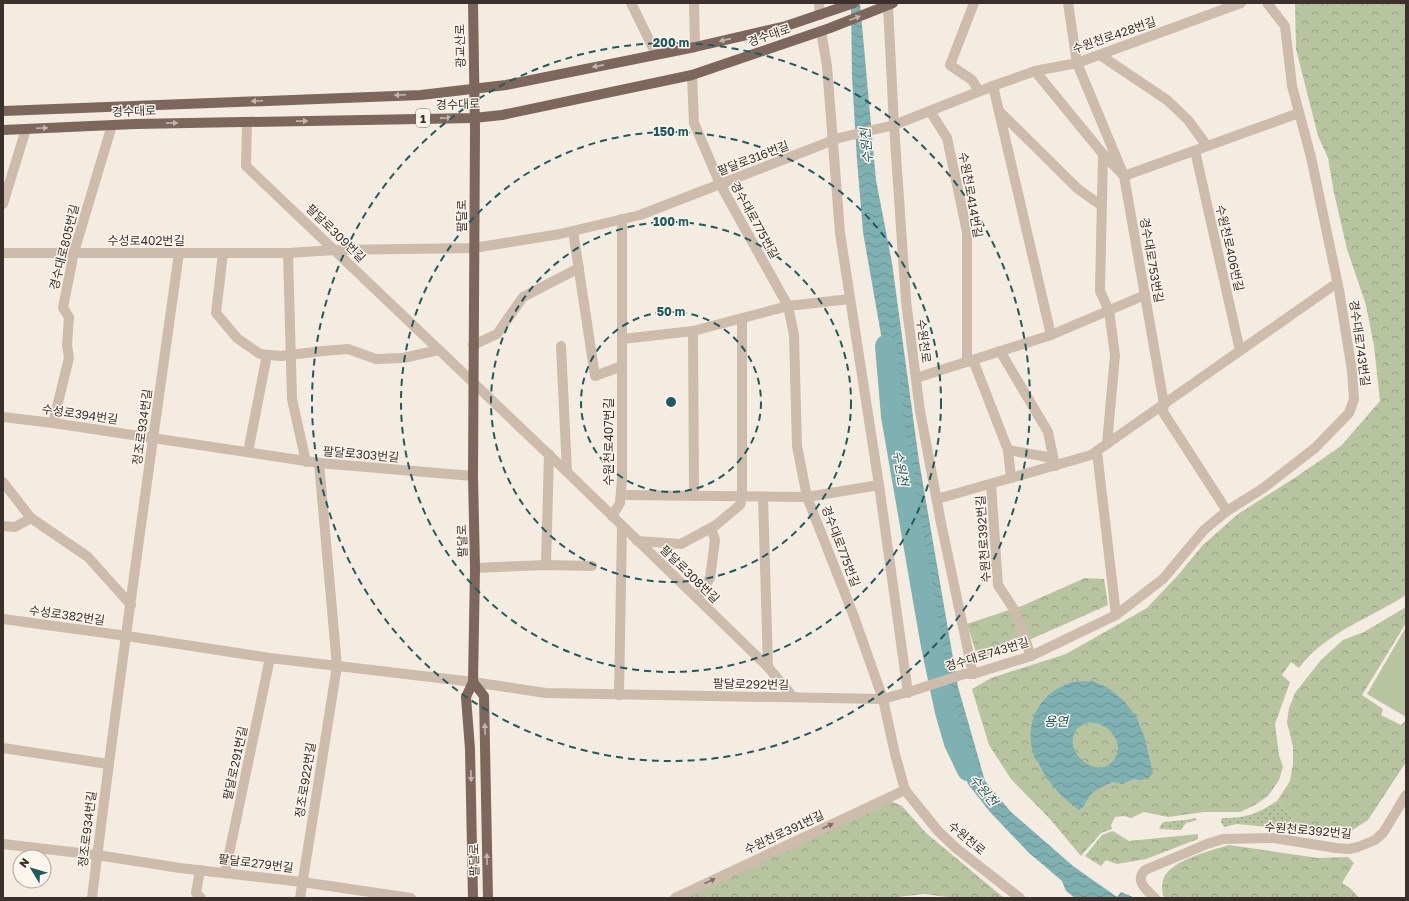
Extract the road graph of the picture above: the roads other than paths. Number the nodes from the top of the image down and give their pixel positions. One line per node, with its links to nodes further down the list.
1 (472, 3): 20 (main road, 광교산로)
2 (632, 3): 14 (street)
3 (694, 3): 13 (street)
4 (819, 3): 11 (street)
5 (854, 3): 11 (main road, 경수대로 / 1)
6 (974, 3): 21 (street)
7 (1068, 3): 16 (street, 경수대로753번길)
8 (1241, 3): 15 (street, 수원천로428번길)
9 (1267, 3): 25 (street, 경수대로743번길)
10 (887, 6): 12 (main road, 1, one-way to 10); 29 (street, 수원천로)
11 (820, 15): 13 (main road, 경수대로 / 1, one-way to 13)
12 (826, 29): 18 (main road, 경수대로 / 1); 32 (street)
13 (694, 47): 14 (main road, 경수대로 / 1)
14 (656, 54): 20 (main road, 경수대로 / 1, one-way to 20)
15 (1100, 55): 16 (street, 수원천로428번길); 33 (street)
16 (1077, 63): 17 (street, 수원천로428번길); 36 (street, 경수대로753번길)
17 (1035, 71): 19 (street, 수원천로428번길); 35 (street)
18 (692, 75): 26 (main road, 경수대로 / 1); 37 (street, 경수대로775번길)
19 (993, 86): 21 (street, 수원천로428번길); 24 (street)
20 (474, 88): 22 (main road, 경수대로 / 1, one-way to 22); 26 (main road, 팔달로)
21 (979, 91): 23 (street, 수원천로428번길)
22 (3, 111)
23 (930, 111): 29 (street, 수원천로428번길); 66 (street, 수원천로414번길)
24 (1000, 112): 39 (street); 57 (street)
25 (1299, 113): 33 (street); 50 (street, 경수대로743번길)
26 (474, 118): 27 (main road, 경수대로 / 1, one-way to 26); 42 (main road, 팔달로)
27 (247, 122): 28 (main road, 경수대로 / 1, one-way to 27); 43 (street, 팔달로309번길)
28 (112, 125): 30 (main road, 경수대로 / 1, one-way to 28); 45 (street, 경수대로805번길)
29 (892, 125): 32 (street, 팔달로316번길); 68 (street, 수원천로)
30 (26, 129): 31 (main road, 경수대로 / 1); 38 (street)
31 (3, 130)
32 (836, 140): 37 (street, 팔달로316번길); 52 (street)
33 (1207, 146): 34 (street)
34 (1195, 150): 36 (street); 63 (street, 수원천로406번길)
35 (1103, 154): 36 (street); 39 (street)
36 (1124, 176): 51 (street, 경수대로753번길)
37 (720, 184): 40 (street, 팔달로316번길); 53 (street, 경수대로775번길)
38 (3, 204)
39 (1102, 206): 54 (street)
40 (622, 219): 41 (street, 팔달로316번길); 58 (street)
41 (573, 231): 42 (street, 팔달로316번길); 49 (street)
42 (474, 248): 43 (street, 수성로402번길); 59 (main road, 팔달로)
43 (335, 250): 48 (street, 수성로402번길); 61 (street, 팔달로309번길)
44 (3, 252): 45 (street, 수성로402번길)
45 (74, 252): 46 (street, 수성로402번길); 72 (street, 경수대로805번길)
46 (179, 253): 47 (street, 수성로402번길); 73 (street, 정조로934번길)
47 (223, 253): 48 (street, 수성로402번길); 64 (street)
48 (288, 253): 65 (street)
49 (579, 268): 59 (street); 67 (street)
50 (1337, 283): 63 (street); 94 (street, 경수대로743번길)
51 (1145, 295): 54 (street); 70 (street, 경수대로753번길)
52 (850, 299): 53 (street); 87 (street)
53 (788, 306): 55 (street); 92 (street, 경수대로775번길)
54 (1109, 311): 57 (street); 74 (street)
55 (742, 318): 56 (street); 90 (street)
56 (692, 331): 58 (street); 89 (street)
57 (1051, 335): 62 (street)
58 (622, 339): 67 (street, 수원천로407번길)
59 (473, 345): 69 (main road, 팔달로)
60 (561, 346): 82 (street)
61 (439, 350): 65 (street); 69 (street, 팔달로309번길)
62 (1000, 351): 66 (street); 80 (street)
63 (1240, 351): 70 (street)
64 (267, 355): 65 (street); 76 (street)
65 (290, 355): 79 (street)
66 (970, 361): 68 (street); 75 (street, 수원천로414번길)
67 (622, 366): 88 (street, 수원천로407번길)
68 (916, 378): 93 (street, 수원천로)
69 (473, 382): 78 (street, 팔달로308번길); 83 (main road, 팔달로)
70 (1164, 404): 74 (street); 94 (street, 경수대로753번길)
71 (3, 417): 72 (street, 수성로394번길)
72 (53, 423): 73 (street, 수성로394번길)
73 (153, 438): 76 (street, 팔달로303번길); 105 (street, 정조로934번길)
74 (1107, 444): 77 (street)
75 (1008, 450): 80 (street); 84 (street)
76 (248, 452): 79 (street, 팔달로303번길)
77 (1097, 452): 80 (street); 106 (street)
78 (549, 454): 82 (street, 팔달로308번길); 101 (street)
79 (306, 462): 81 (street, 팔달로303번길)
80 (1054, 462): 84 (street)
81 (319, 463): 83 (street, 팔달로303번길); 111 (street)
82 (567, 472): 95 (street, 팔달로308번길)
83 (473, 476): 103 (main road, 팔달로)
84 (1011, 478): 86 (street)
85 (3, 482): 96 (street)
86 (991, 484): 93 (street); 109 (street, 수원천로392번길)
87 (879, 485): 92 (street, 수원천로407번길); 115 (street)
88 (620, 495): 89 (street, 수원천로407번길); 95 (street)
89 (694, 496): 90 (street, 수원천로407번길)
90 (742, 497): 91 (street, 수원천로407번길); 99 (street)
91 (763, 497): 92 (street, 수원천로407번길); 112 (street)
92 (808, 498): 118 (street, 경수대로775번길)
93 (936, 499): 113 (street, 수원천로)
94 (1227, 511): 106 (street, 경수대로743번길)
95 (612, 516): 98 (street, 팔달로308번길)
96 (31, 518): 97 (street); 105 (street)
97 (3, 526)
98 (622, 526): 100 (street, 팔달로308번길); 116 (street)
99 (711, 528): 100 (street); 104 (street)
100 (637, 540): 104 (street, 팔달로308번길)
101 (546, 565): 102 (street, 팔달로); 103 (street, 팔달로)
102 (592, 566)
103 (475, 568): 114 (main road, 팔달로)
104 (697, 598): 112 (street, 팔달로308번길)
105 (131, 605): 108 (street, 정조로934번길)
106 (1116, 615): 109 (street, 경수대로743번길)
107 (3, 619): 108 (street, 수성로382번길)
108 (127, 636): 110 (street); 120 (street, 정조로934번길)
109 (1031, 656): 113 (street, 경수대로743번길)
110 (270, 658): 111 (street); 126 (street, 팔달로291번길)
111 (337, 666): 114 (street); 127 (street, 정조로922번길)
112 (768, 667): 117 (street, 팔달로308번길)
113 (968, 674): 115 (street, 경수대로743번길)
114 (473, 682): 116 (street, 팔달로292번길); 132 (main road, 팔달로, one-way to 132); 133 (main road, 팔달로, one-way to 114)
115 (912, 692): 118 (street, 경수대로743번길)
116 (619, 695): 117 (street, 팔달로292번길)
117 (793, 697): 118 (street, 팔달로292번길)
118 (883, 699): 121 (street, 경수대로775번길)
119 (3, 748): 120 (street)
120 (108, 764): 124 (street, 정조로934번길)
121 (905, 790): 134 (street, 수원천로391번길, one-way to 121); 135 (street, 수원천로)
122 (1406, 795): 136 (street, 수원천로392번길)
123 (3, 844): 124 (street, 팔달로279번길)
124 (97, 855): 125 (street, 팔달로279번길); 128 (street, 정조로934번길)
125 (200, 870): 126 (street, 팔달로279번길); 129 (street)
126 (225, 873): 127 (street, 팔달로279번길)
127 (302, 882): 130 (street, 정조로922번길); 131 (street, 팔달로279번길)
128 (92, 898)
129 (201, 898)
130 (300, 898)
131 (411, 898)
132 (473, 898)
133 (488, 898)
134 (675, 898)
135 (1020, 898)
136 (1155, 898)

